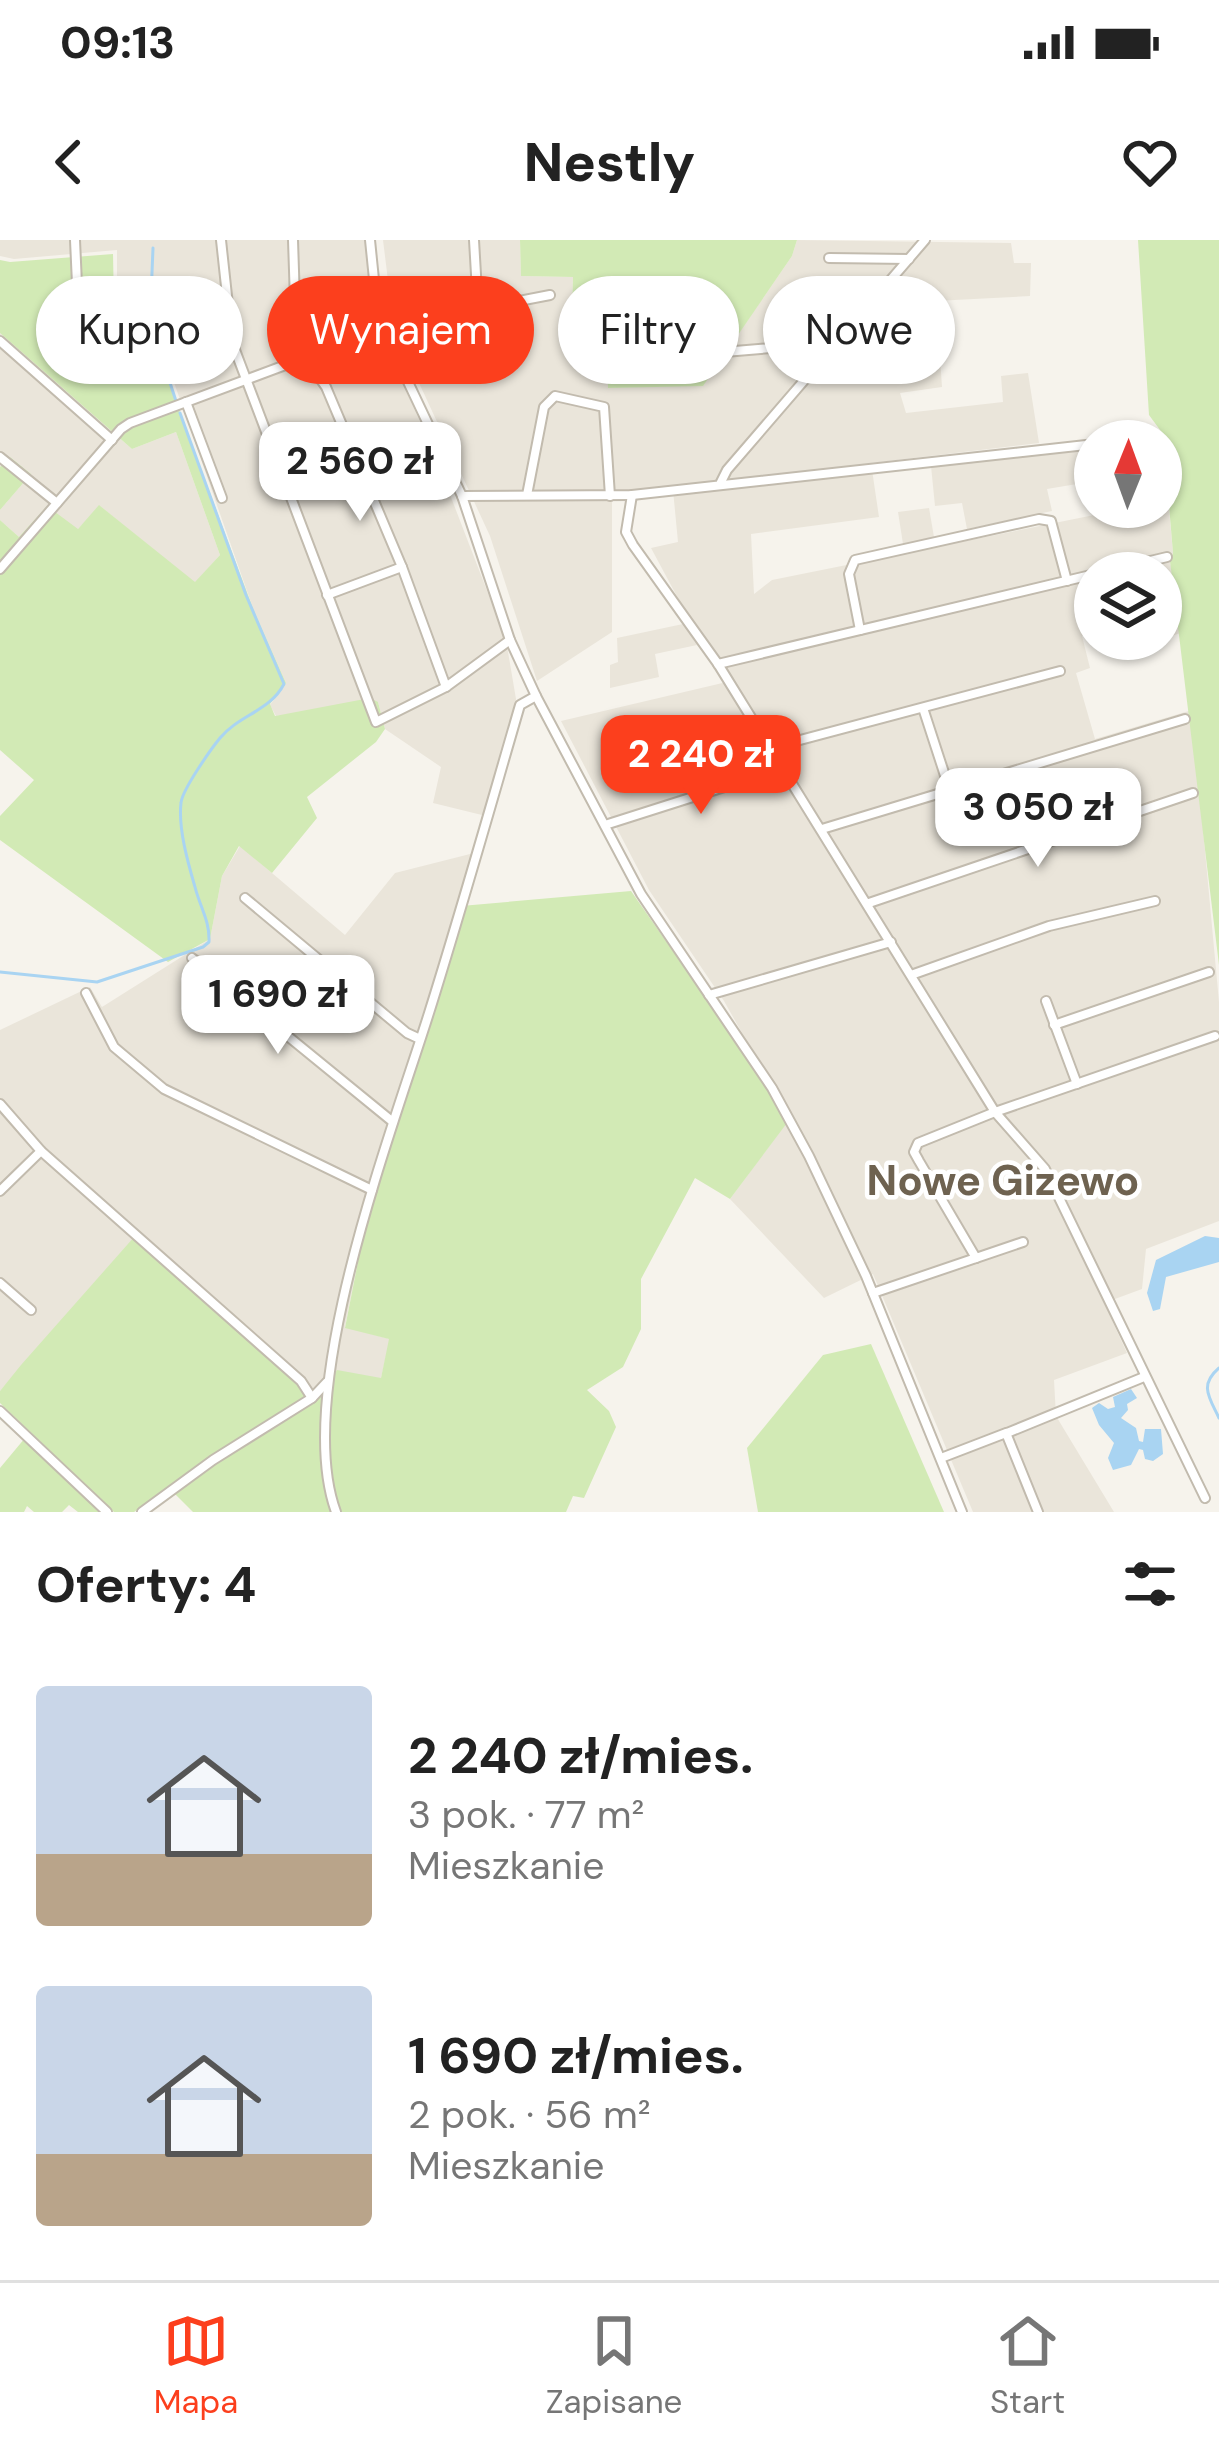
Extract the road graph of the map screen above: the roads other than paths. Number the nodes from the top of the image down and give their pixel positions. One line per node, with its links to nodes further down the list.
1 (74, 240): 9 (street)
2 (221, 240): 18 (street)
3 (293, 240): 10 (street)
4 (370, 240): 11 (street)
5 (474, 240): 12 (street)
6 (925, 240): 8 (street)
7 (829, 258): 8 (street)
8 (909, 259): 13 (street)
9 (76, 276)
10 (297, 276)
11 (374, 276)
12 (476, 276)
13 (895, 276)
14 (550, 295): 15 (street)
15 (534, 298)
16 (0, 341): 23 (street)
17 (267, 371): 18 (street)
18 (245, 379): 22 (street); 39 (street)
19 (324, 384): 27 (street)
20 (409, 384): 24 (street)
21 (802, 384): 28 (street)
22 (186, 402): 23 (street); 33 (street)
23 (112, 440): 34 (street)
24 (438, 446): 27 (street); 31 (street)
25 (1074, 446): 28 (street)
26 (0, 457): 34 (street)
27 (362, 475): 35 (street)
28 (720, 483): 30 (street)
29 (527, 495): 31 (street); 32 (street); 32 (street)
30 (632, 495): 32 (street); 42 (street)
31 (462, 496): 41 (street)
32 (610, 496)
33 (222, 498)
34 (57, 503): 36 (street)
35 (402, 567): 39 (street); 44 (street)
36 (0, 569)
37 (1074, 579): 38 (street)
38 (1067, 581): 40 (street); 40 (street)
39 (327, 596): 44 (street)
40 (860, 630): 42 (street)
41 (511, 640): 44 (street); 45 (street)
42 (718, 664): 48 (street)
43 (1060, 671): 46 (street)
44 (446, 687)
45 (536, 696): 52 (street); 66 (street)
46 (923, 709): 48 (street); 50 (street)
47 (1184, 718): 50 (street)
48 (770, 748): 49 (street)
49 (784, 768): 52 (street); 53 (street)
50 (950, 790): 53 (street)
51 (1192, 794): 56 (street)
52 (605, 825): 62 (street)
53 (822, 829): 56 (street)
54 (245, 898): 66 (street)
55 (1155, 901): 60 (street)
56 (868, 903): 57 (street)
57 (891, 942): 60 (street); 62 (street)
58 (192, 958): 70 (street)
59 (1209, 972): 64 (street)
60 (911, 975): 69 (street)
61 (86, 993): 72 (street)
62 (710, 995): 77 (street)
63 (1046, 1001): 64 (street)
64 (1054, 1025): 67 (street)
65 (1215, 1036): 67 (street)
66 (420, 1039): 70 (street)
67 (1078, 1084): 69 (street)
68 (0, 1104): 71 (street)
69 (994, 1112): 75 (street); 79 (street)
70 (392, 1122): 72 (street)
71 (41, 1151): 73 (street); 81 (street)
72 (371, 1190): 80 (street)
73 (0, 1191)
74 (1023, 1242): 75 (street)
75 (976, 1258): 77 (street)
76 (0, 1283): 78 (street)
77 (873, 1294): 84 (street)
78 (31, 1310)
79 (1144, 1377): 83 (street); 85 (street)
80 (328, 1381): 81 (street); 88 (street)
81 (312, 1398): 87 (street)
82 (0, 1411): 86 (street)
83 (1006, 1433): 84 (street); 90 (street)
84 (941, 1458): 89 (street)
85 (1204, 1498)
86 (107, 1512)
87 (142, 1512)
88 (336, 1512)
89 (962, 1512)
90 (1038, 1512)

